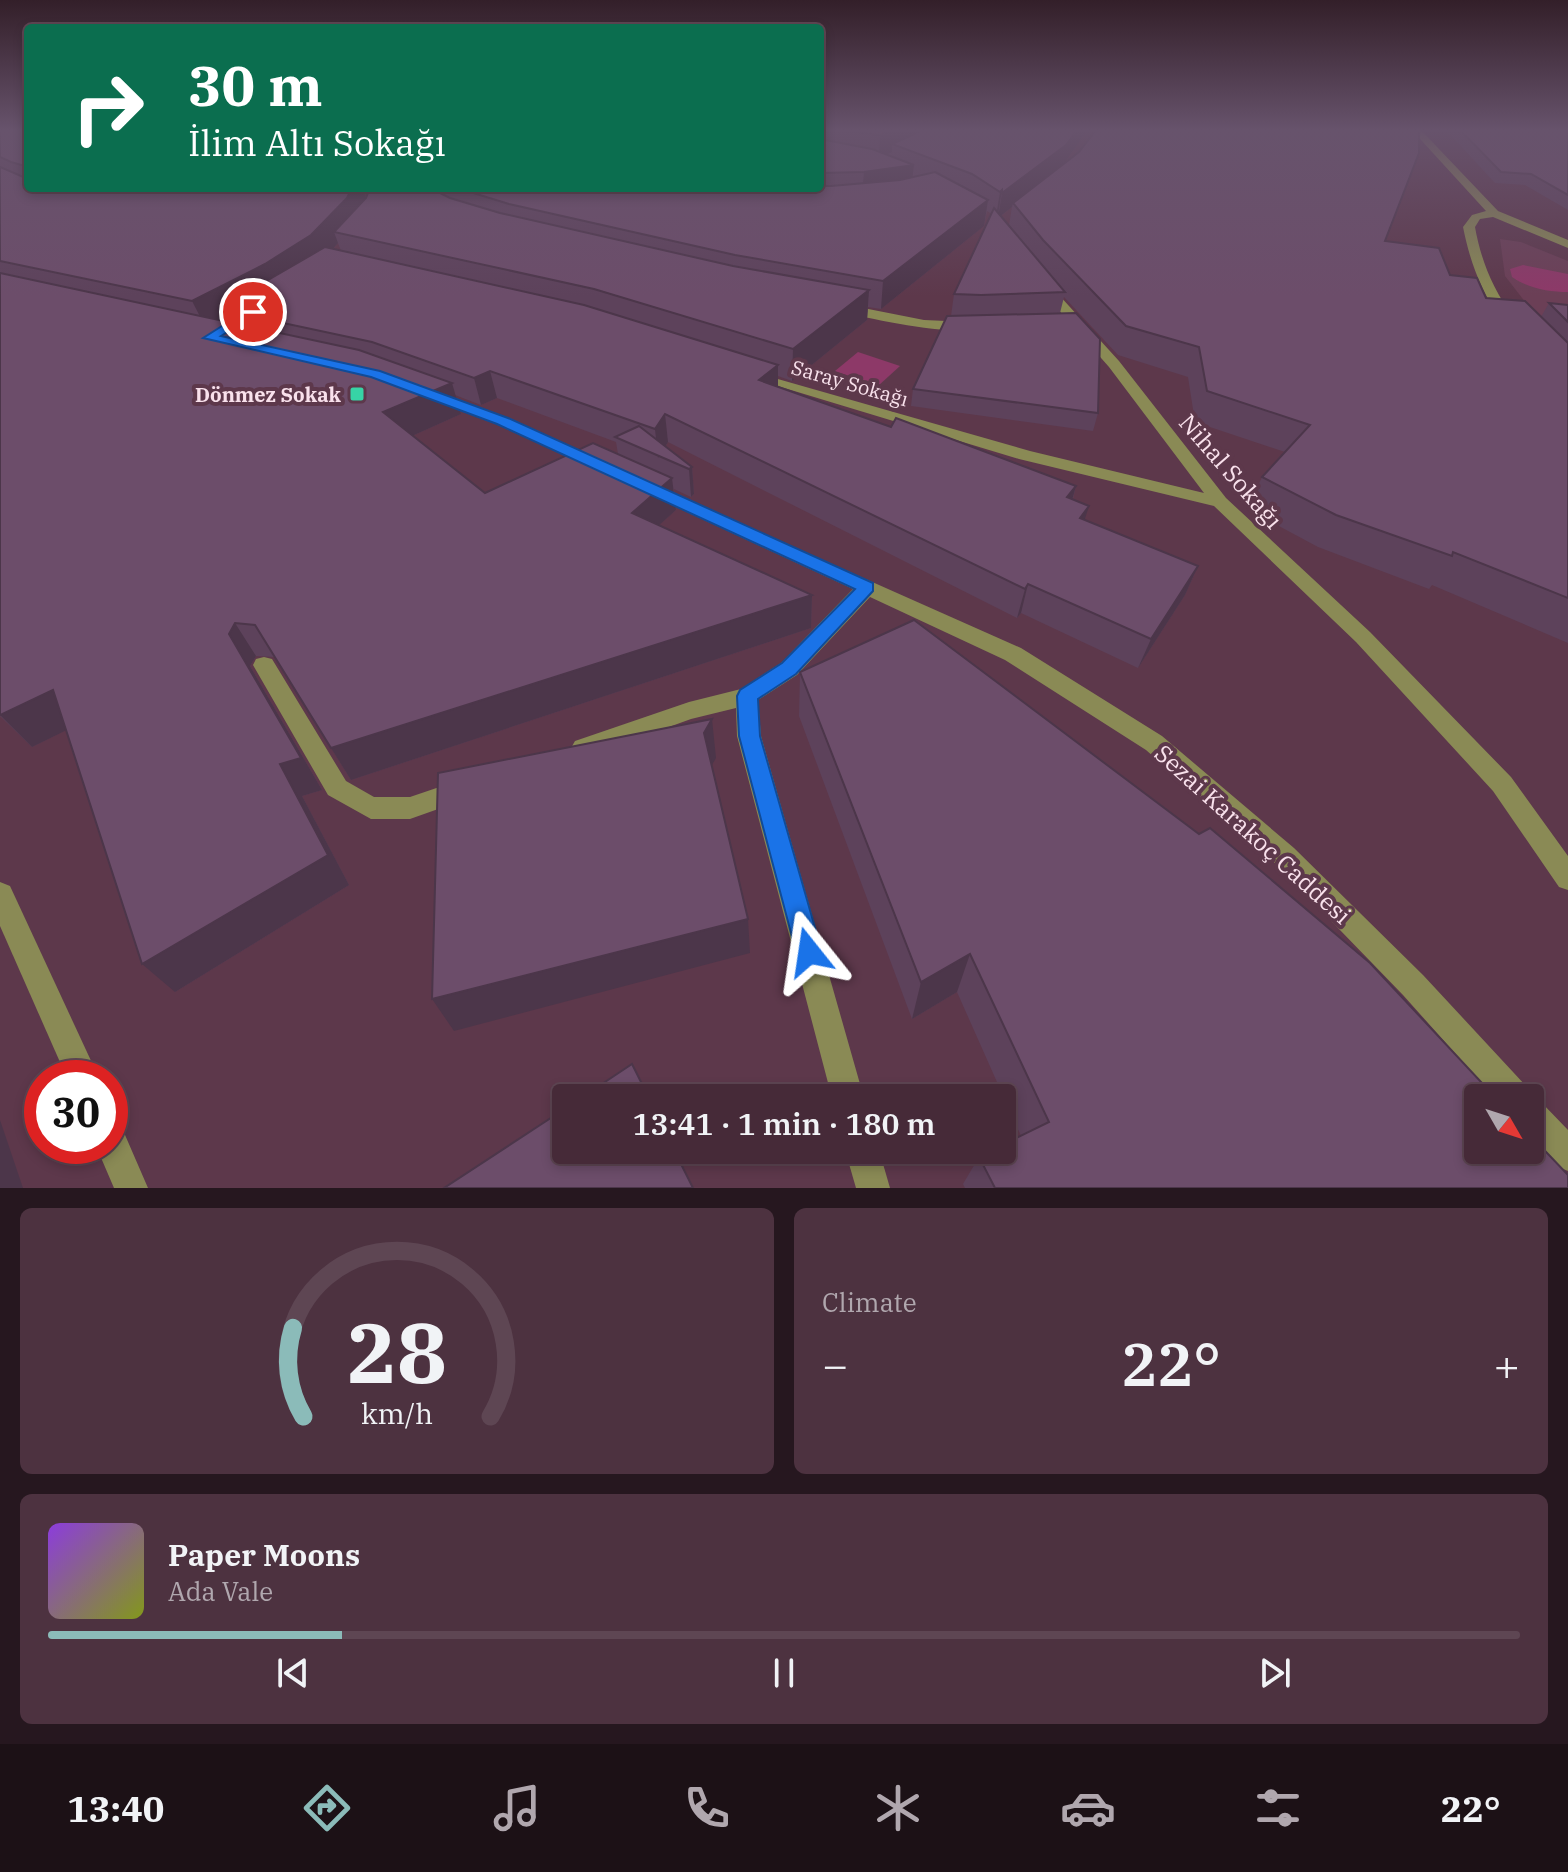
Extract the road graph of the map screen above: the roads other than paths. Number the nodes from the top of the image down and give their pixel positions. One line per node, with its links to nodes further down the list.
1 (1467, 184): 2 (street)
2 (1494, 213): 3 (street); 9 (street)
3 (1568, 244)
4 (1031, 272): 6 (street, Nihal Sokağı)
5 (829, 305): 8 (street)
6 (1077, 322): 7 (street); 12 (street, Nihal Sokağı)
7 (1052, 323)
8 (990, 326)
9 (1513, 327)
10 (739, 373): 12 (street, Saray Sokağı)
11 (417, 389): 13 (street, Sezai Karakoç Caddesi)
12 (1220, 502): 18 (street, Nihal Sokağı)
13 (867, 587): 15 (street); 22 (street, Sezai Karakoç Caddesi)
14 (264, 665): 17 (street)
15 (747, 696): 16 (street); 21 (street)
16 (556, 758)
17 (483, 783)
18 (1568, 878)
19 (0, 895): 20 (street)
20 (75, 1060)
21 (844, 1084)
22 (1503, 1084)
23 (1544, 1128): 24 (street)
24 (1568, 1154)
25 (120, 1164): 27 (street)
26 (866, 1164): 28 (street)
27 (131, 1188)
28 (873, 1188)

